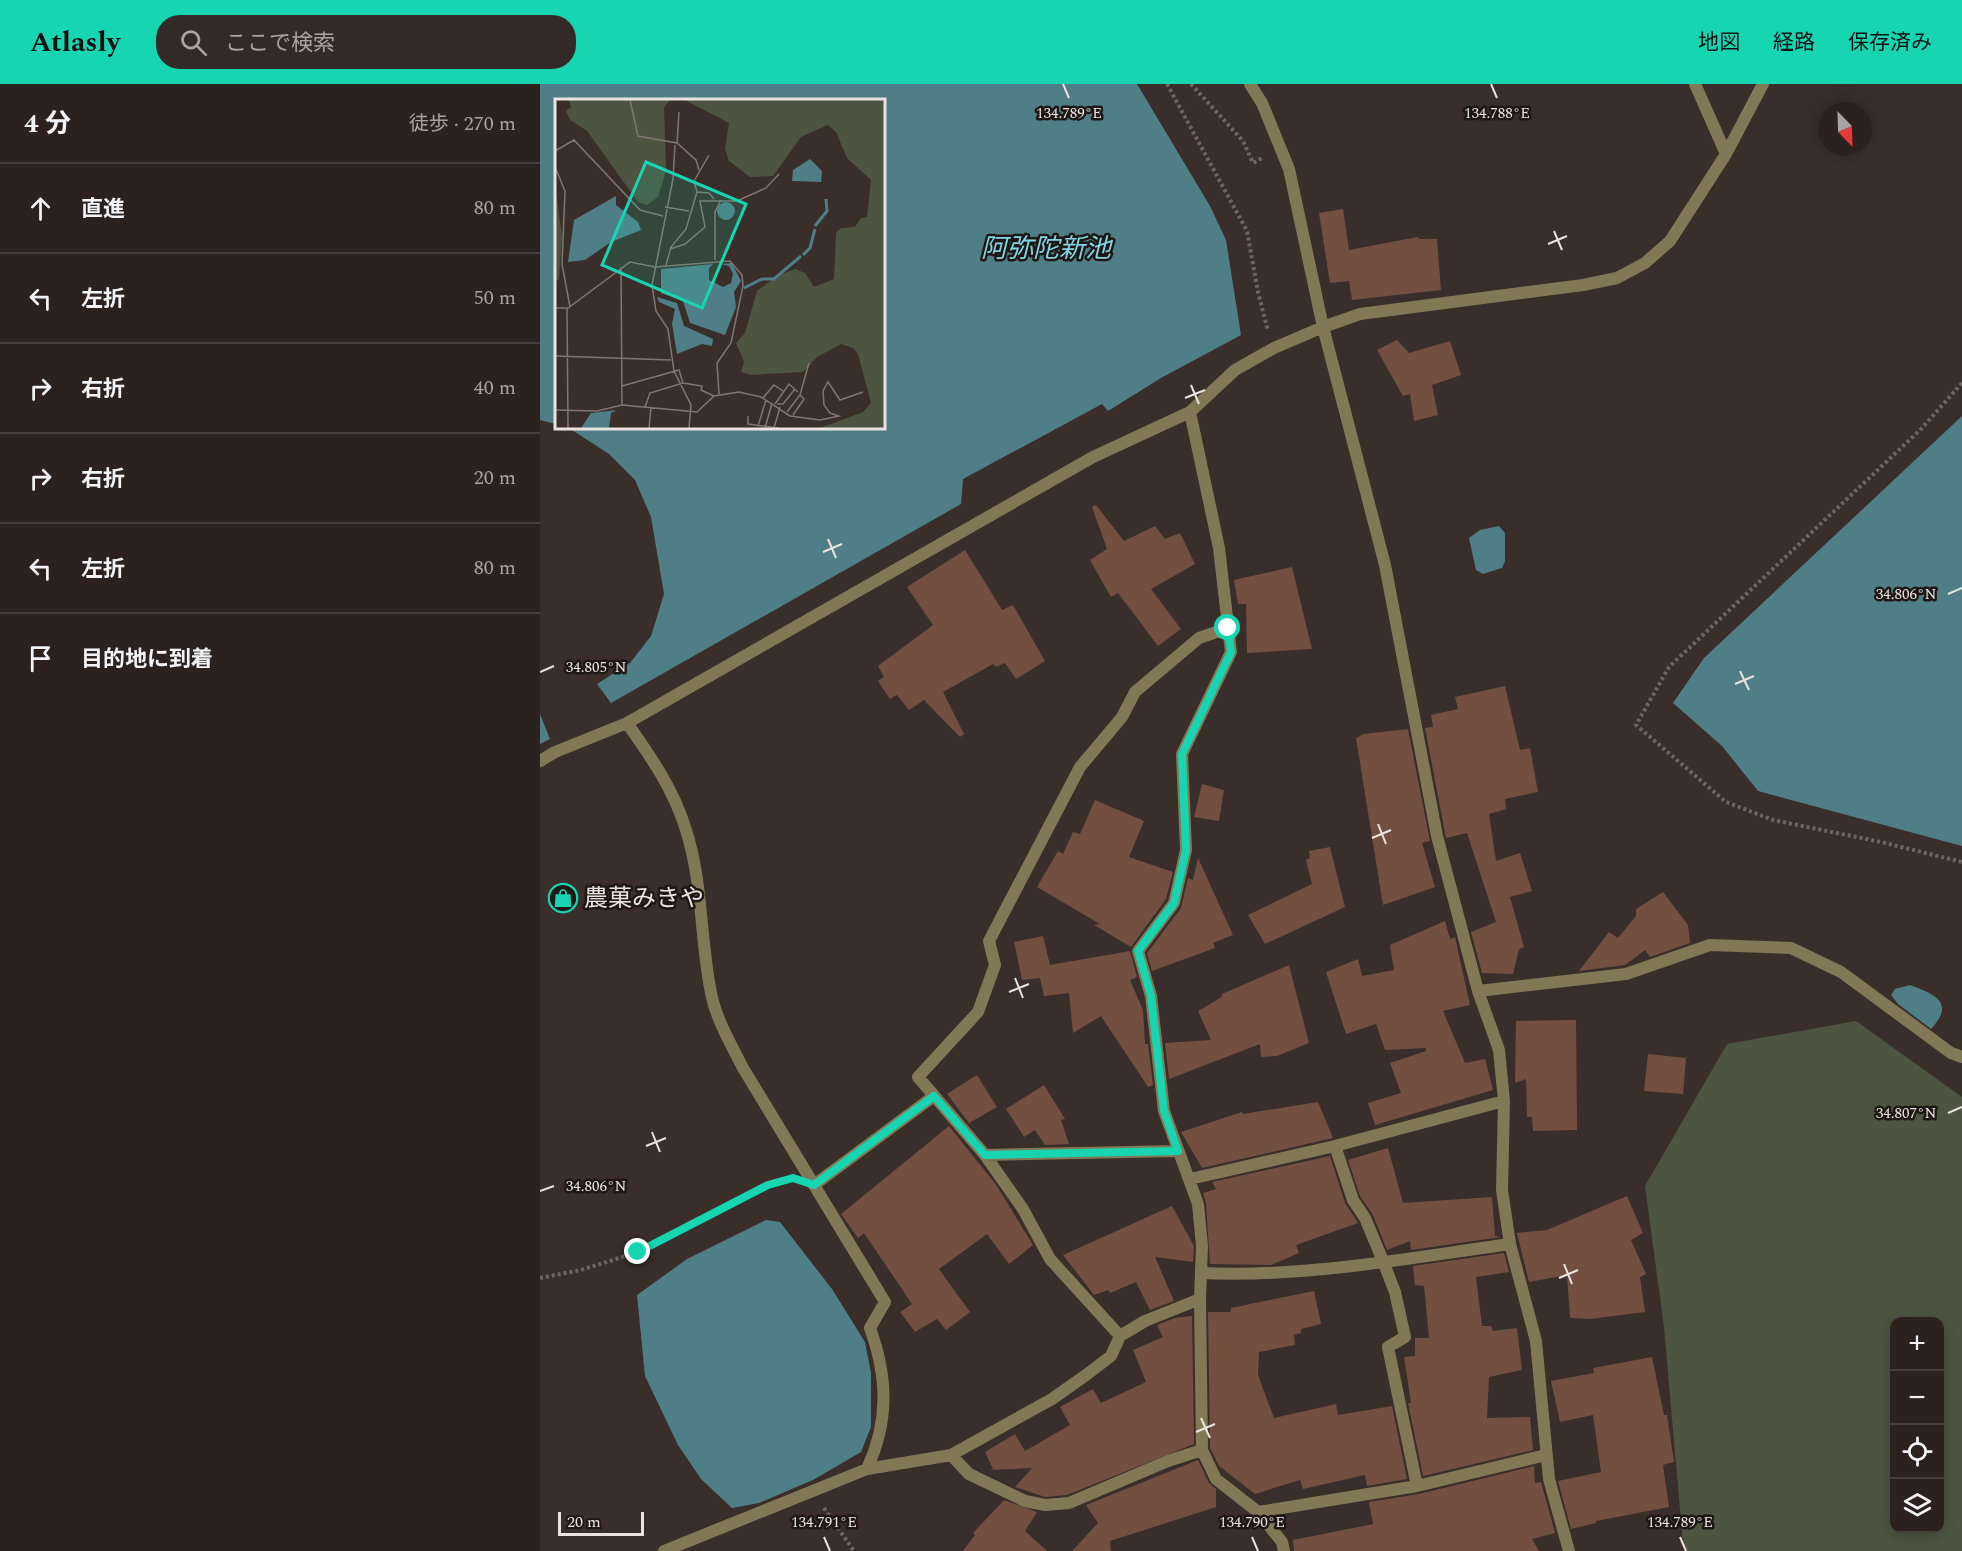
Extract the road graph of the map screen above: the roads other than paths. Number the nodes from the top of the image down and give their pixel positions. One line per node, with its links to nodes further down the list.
1 (1250, 84): 5 (street)
2 (1695, 84): 4 (street)
3 (1763, 84): 4 (street)
4 (1726, 154): 5 (street)
5 (1323, 327): 6 (street); 10 (street)
6 (1190, 412): 7 (street); 8 (street)
7 (1228, 628): 12 (street); 15 (street)
8 (627, 723): 9 (street); 18 (street)
9 (540, 761)
10 (1478, 991): 11 (street); 13 (street)
11 (1962, 1057)
12 (934, 1096): 16 (street); 18 (street)
13 (1504, 1101): 14 (street); 19 (street)
14 (1335, 1146): 17 (street); 20 (street)
15 (1178, 1151): 16 (street); 17 (street)
16 (985, 1155): 23 (street)
17 (1190, 1179): 21 (street)
18 (814, 1185): 27 (street)
19 (1510, 1244): 20 (street); 26 (street)
20 (1383, 1261): 21 (street); 28 (street)
21 (1201, 1273): 22 (street)
22 (1200, 1299): 23 (street); 24 (street)
23 (1120, 1335): 25 (street)
24 (1202, 1450): 25 (street); 29 (street)
25 (951, 1455): 27 (street)
26 (1546, 1455): 28 (street); 32 (street)
27 (867, 1469): 30 (street)
28 (1417, 1486): 29 (street)
29 (1258, 1512): 31 (street)
30 (664, 1551)
31 (1284, 1551)
32 (1569, 1551)

